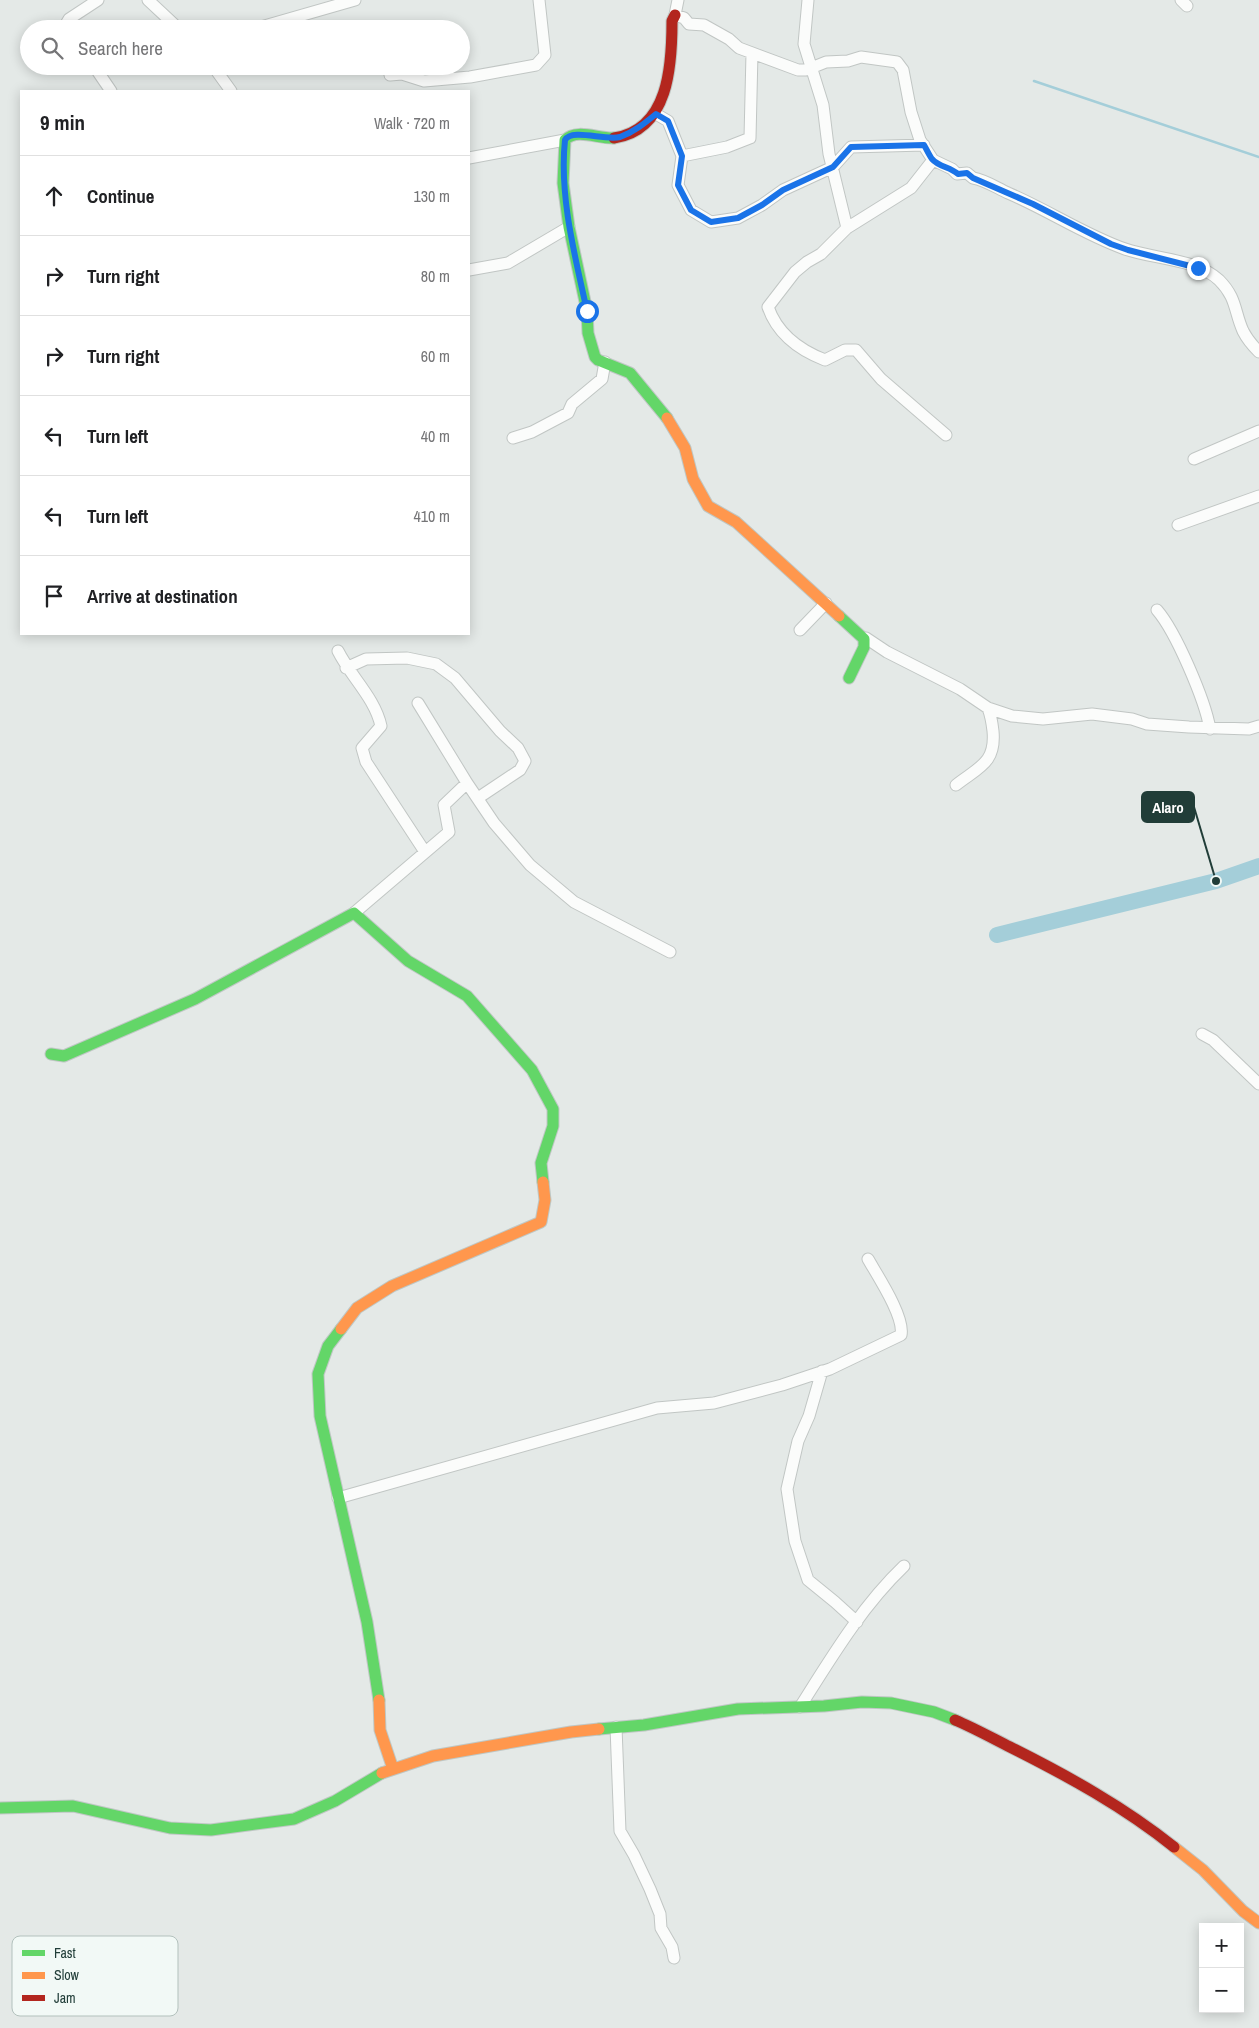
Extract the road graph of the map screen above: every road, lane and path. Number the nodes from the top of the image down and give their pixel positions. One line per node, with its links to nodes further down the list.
1 (98, 0): 8 (street)
2 (148, 0): 9 (street)
3 (355, 0): 10 (street)
4 (539, 0): 15 (street)
5 (678, 0): 7 (street)
6 (808, 0): 12 (street)
7 (675, 15): 11 (street); 18 (street)
8 (69, 20)
9 (169, 20)
10 (285, 20)
11 (752, 53): 12 (street); 21 (street)
12 (810, 69): 20 (street); 24 (street)
13 (100, 75): 16 (street)
14 (219, 75): 17 (street)
15 (405, 75)
16 (109, 90)
17 (230, 90)
18 (656, 114): 19 (street); 21 (street)
19 (565, 140): 22 (street); 25 (street)
20 (924, 145): 23 (street); 24 (street)
21 (682, 156): 24 (street)
22 (470, 158)
23 (933, 160): 26 (street); 28 (street)
24 (833, 167): 26 (street)
25 (569, 228): 27 (street); 29 (street)
26 (847, 228): 31 (street)
27 (470, 270)
28 (1259, 352)
29 (605, 362): 32 (street); 36 (street)
30 (1259, 431): 33 (street)
31 (946, 435)
32 (513, 438)
33 (1194, 460)
34 (1259, 496): 35 (street)
35 (1178, 525)
36 (826, 603): 38 (street); 39 (street)
37 (1157, 610): 46 (street)
38 (800, 630)
39 (864, 639): 42 (street); 44 (street)
40 (338, 652): 41 (street)
41 (346, 668): 49 (street); 50 (street)
42 (849, 678)
43 (418, 703): 47 (street)
44 (988, 708): 46 (street); 48 (street)
45 (1259, 726): 46 (street)
46 (1210, 729)
47 (467, 782): 49 (street); 50 (street)
48 (956, 785)
49 (478, 798): 52 (street)
50 (425, 852): 51 (street)
51 (354, 913): 54 (street); 58 (street)
52 (670, 952)
53 (1202, 1034): 55 (street)
54 (51, 1054)
55 (1259, 1084)
56 (868, 1259): 57 (street)
57 (822, 1371): 58 (street); 60 (street)
58 (338, 1498): 63 (street)
59 (904, 1566): 60 (street)
60 (857, 1622): 61 (street)
61 (800, 1707): 62 (street); 65 (street)
62 (616, 1727): 63 (street); 66 (street)
63 (393, 1769): 64 (street)
64 (0, 1808)
65 (1259, 1923)
66 (674, 1958)

